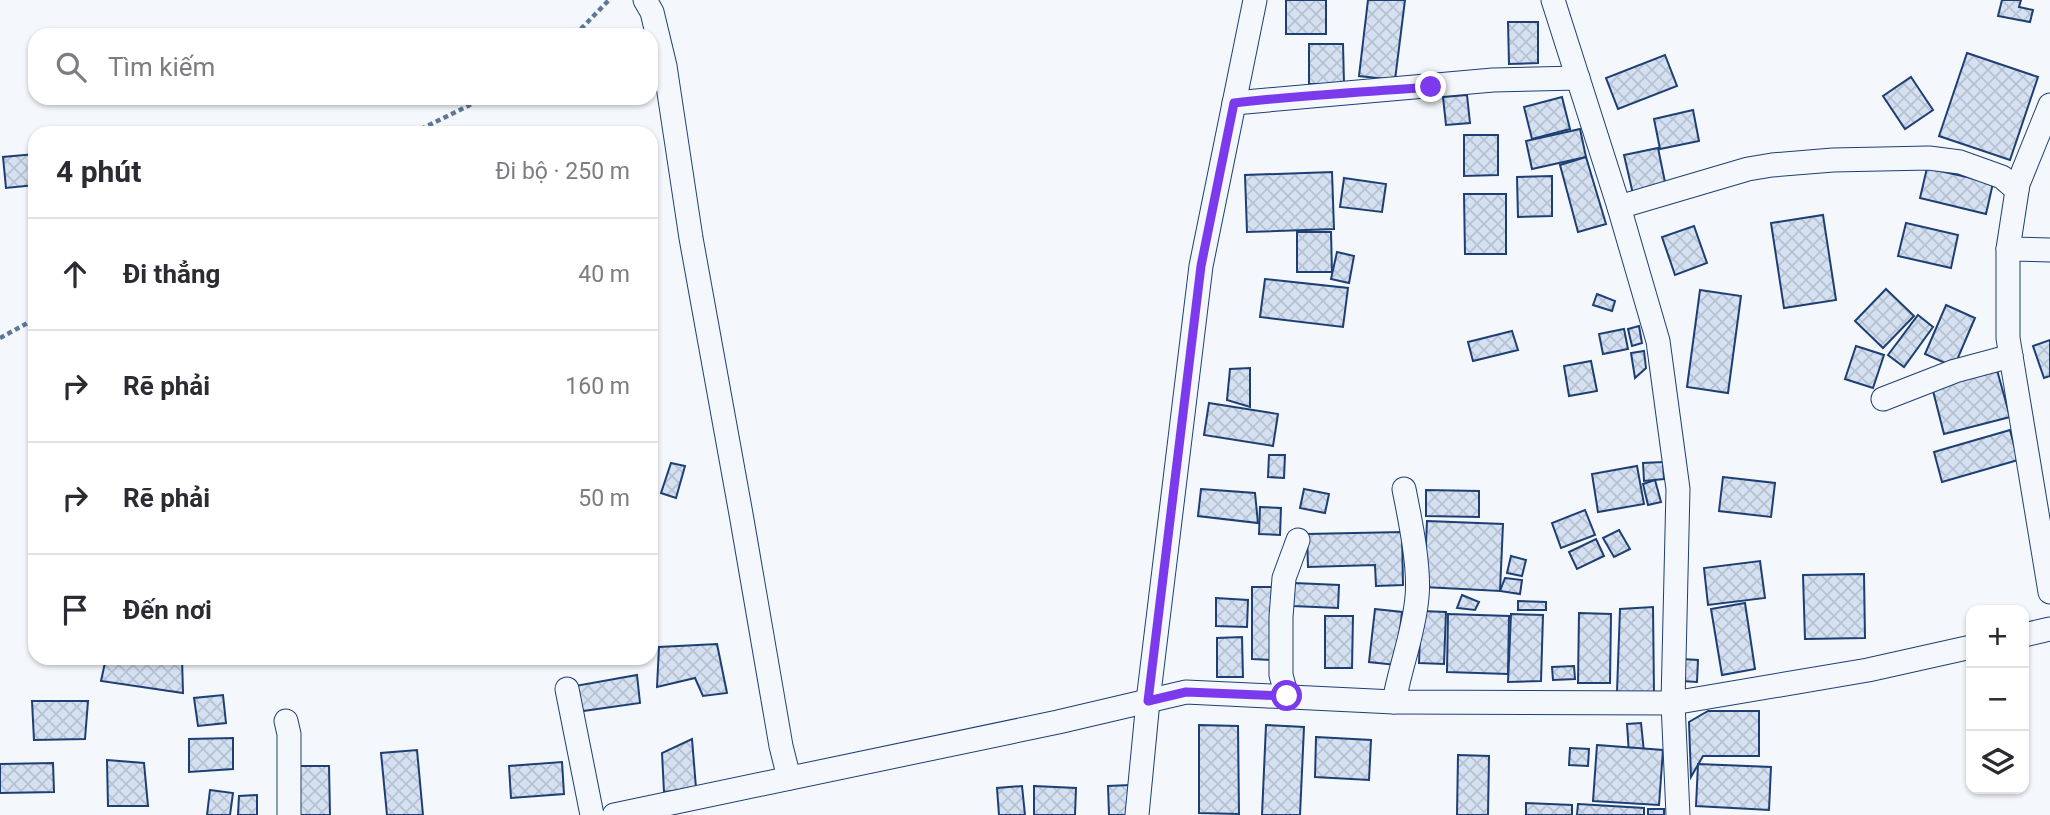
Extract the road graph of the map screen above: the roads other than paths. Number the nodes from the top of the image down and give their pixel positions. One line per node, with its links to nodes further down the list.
1 (645, 0): 4 (street)
2 (1255, 0): 7 (street)
3 (1553, 0): 6 (street)
4 (656, 28)
5 (658, 37): 27 (street)
6 (1578, 78): 7 (street); 10 (street)
7 (1234, 103): 23 (street)
8 (2050, 105): 9 (street)
9 (2018, 190): 10 (street); 11 (street)
10 (1619, 206): 25 (street)
11 (2008, 248): 12 (street); 13 (street)
12 (2050, 250)
13 (2011, 356): 14 (street); 17 (street)
14 (1883, 399)
15 (1404, 489): 24 (street)
16 (1298, 540): 22 (street)
17 (2050, 592)
18 (2050, 629): 19 (street)
19 (2029, 634)
20 (1966, 648): 25 (street)
21 (567, 689): 29 (street)
22 (1287, 696): 23 (street); 24 (street)
23 (1148, 701): 27 (street); 31 (street)
24 (1394, 702): 25 (street)
25 (1673, 703): 32 (street)
26 (286, 721): 28 (street)
27 (789, 778): 30 (street)
28 (289, 815)
29 (592, 815)
30 (614, 815)
31 (1137, 815)
32 (1678, 815)

